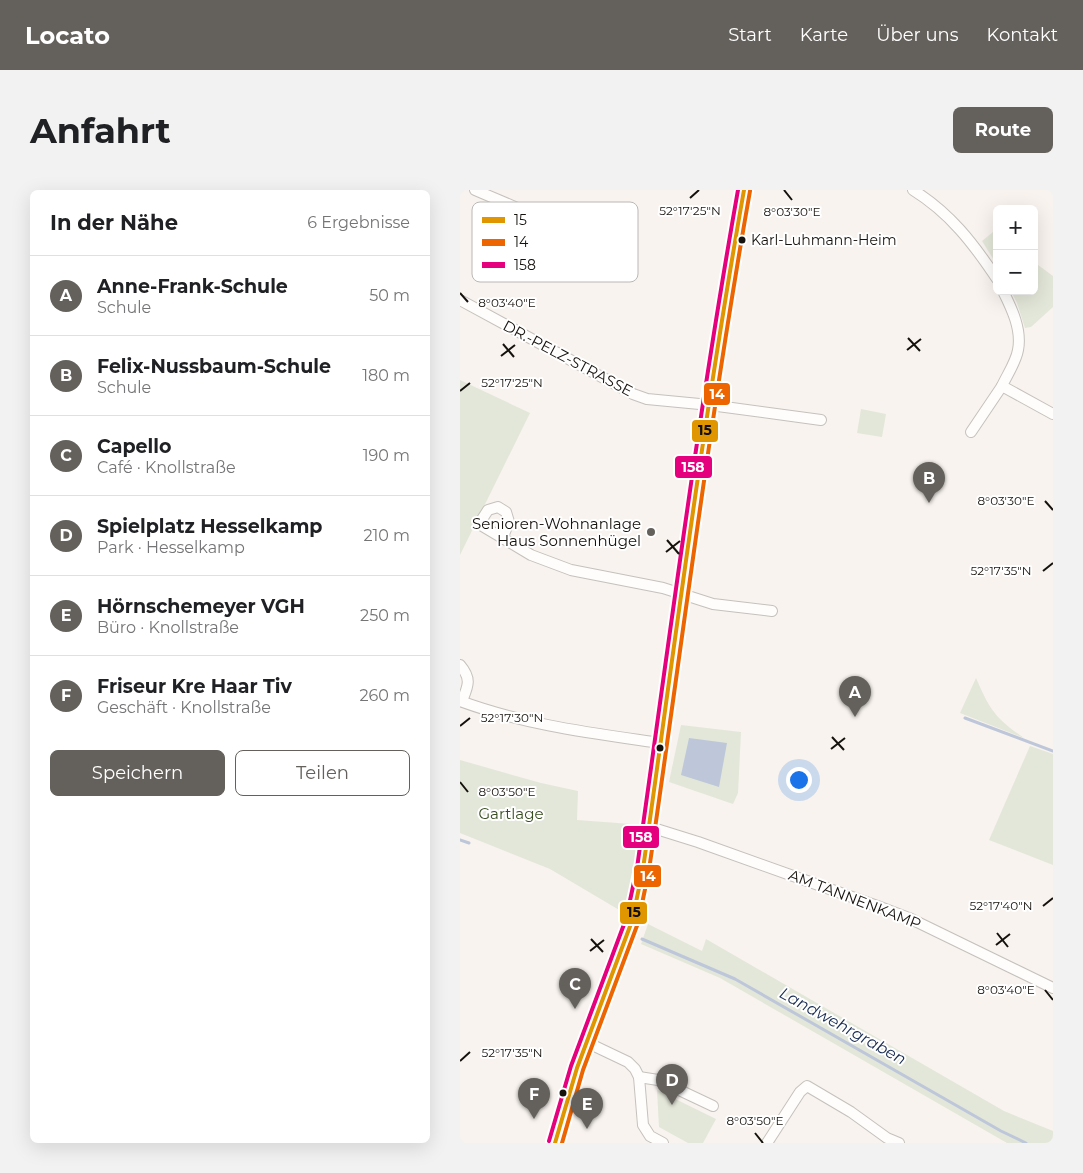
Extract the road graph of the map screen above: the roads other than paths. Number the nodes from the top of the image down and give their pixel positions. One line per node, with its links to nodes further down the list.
1 (474, 190): 4 (street)
2 (743, 190): 9 (street)
3 (913, 190): 5 (street)
4 (503, 202)
5 (993, 273)
6 (1005, 295): 8 (street)
7 (460, 300): 9 (street, DR.-PELZ-STRASSE)
8 (1002, 386): 10 (street); 12 (street)
9 (710, 405): 11 (street, DR.-PELZ-STRASSE); 14 (street)
10 (1053, 414)
11 (821, 420)
12 (971, 432)
13 (502, 540): 14 (street)
14 (682, 595): 15 (street); 18 (street)
15 (772, 611)
16 (460, 665): 17 (street)
17 (461, 701): 18 (street)
18 (660, 743): 19 (street)
19 (650, 827): 20 (street, AM TANNENKAMP); 21 (street)
20 (1053, 988)
21 (586, 1042): 22 (street); 24 (street)
22 (638, 1077): 23 (street); 25 (street)
23 (713, 1106)
24 (555, 1143)
25 (663, 1143)
26 (766, 1143): 27 (street)
27 (899, 1143)

